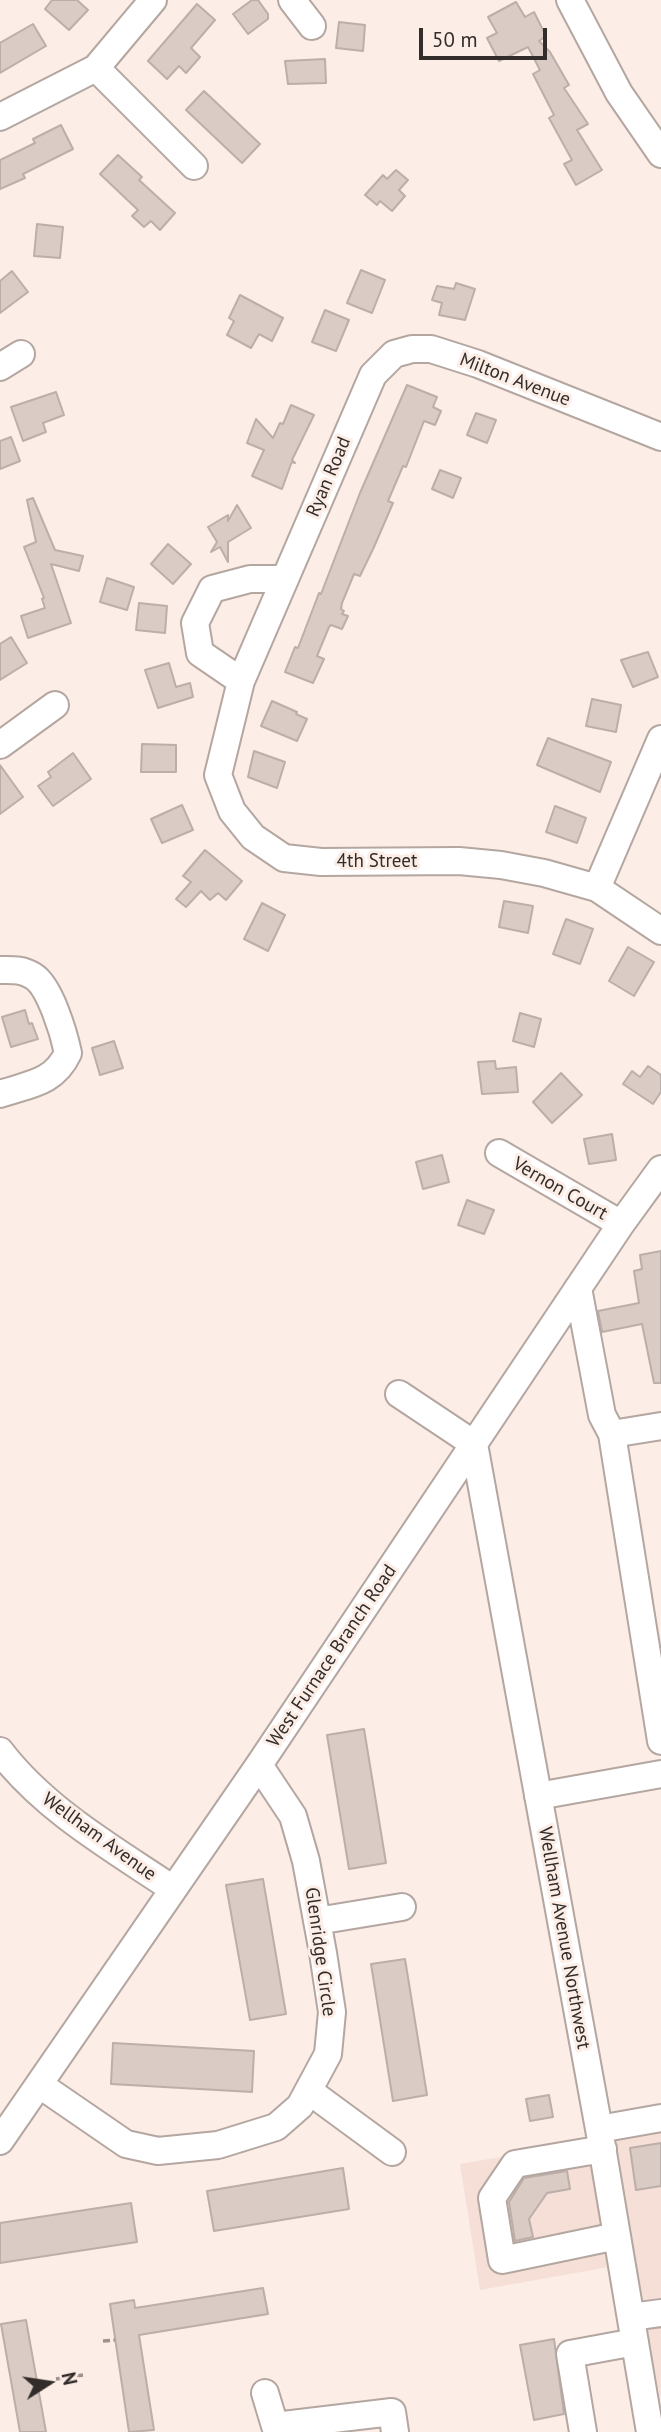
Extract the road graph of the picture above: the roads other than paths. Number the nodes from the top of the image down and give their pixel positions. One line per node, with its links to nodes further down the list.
1 (153, 0): 5 (street)
2 (292, 0): 4 (street)
3 (570, 0): 7 (street)
4 (312, 26)
5 (96, 68): 6 (street); 8 (street)
6 (0, 117)
7 (661, 155)
8 (194, 166)
9 (373, 375): 10 (street, Milton Avenue); 11 (street, Ryan Road)
10 (661, 437)
11 (285, 579): 12 (street, Ryan Road); 12 (street)
12 (241, 681): 16 (street, 4th Street)
13 (55, 705): 15 (street)
14 (661, 739): 16 (street)
15 (0, 745)
16 (597, 888): 17 (street, 4th Street)
17 (661, 931)
18 (0, 970): 19 (street)
19 (0, 1094)
20 (499, 1153): 22 (street, Vernon Court)
21 (661, 1169): 22 (street, West Furnace Branch Road)
22 (621, 1224): 23 (street, West Furnace Branch Road)
23 (578, 1288): 26 (street); 27 (street, West Furnace Branch Road)
24 (400, 1394): 27 (street)
25 (661, 1426): 26 (street)
26 (612, 1434): 28 (street)
27 (474, 1444): 30 (street, West Furnace Branch Road); 33 (street, Wellham Avenue Northwest)
28 (661, 1741)
29 (0, 1751): 32 (street, Wellham Avenue)
30 (259, 1765): 34 (street, West Furnace Branch Road); 36 (street, Glenridge Circle)
31 (661, 1774): 33 (street)
32 (11, 1779): 34 (street, Wellham Avenue)
33 (538, 1796): 40 (street, Wellham Avenue Northwest)
34 (173, 1889): 37 (street, West Furnace Branch Road)
35 (402, 1907): 36 (street)
36 (317, 1921): 38 (street, Glenridge Circle)
37 (40, 2085): 38 (street, Glenridge Circle); 41 (street, West Furnace Branch Road)
38 (309, 2091): 42 (street)
39 (661, 2118): 40 (street)
40 (601, 2139): 43 (street, Wellham Avenue Northwest); 43 (street)
41 (0, 2141)
42 (392, 2152)
43 (617, 2236): 45 (street, Wellham Avenue Northwest)
44 (661, 2312): 45 (street)
45 (633, 2330): 48 (street); 49 (street, Wellham Avenue Northwest)
46 (265, 2393): 47 (street)
47 (395, 2432)
48 (583, 2432)
49 (650, 2432)

